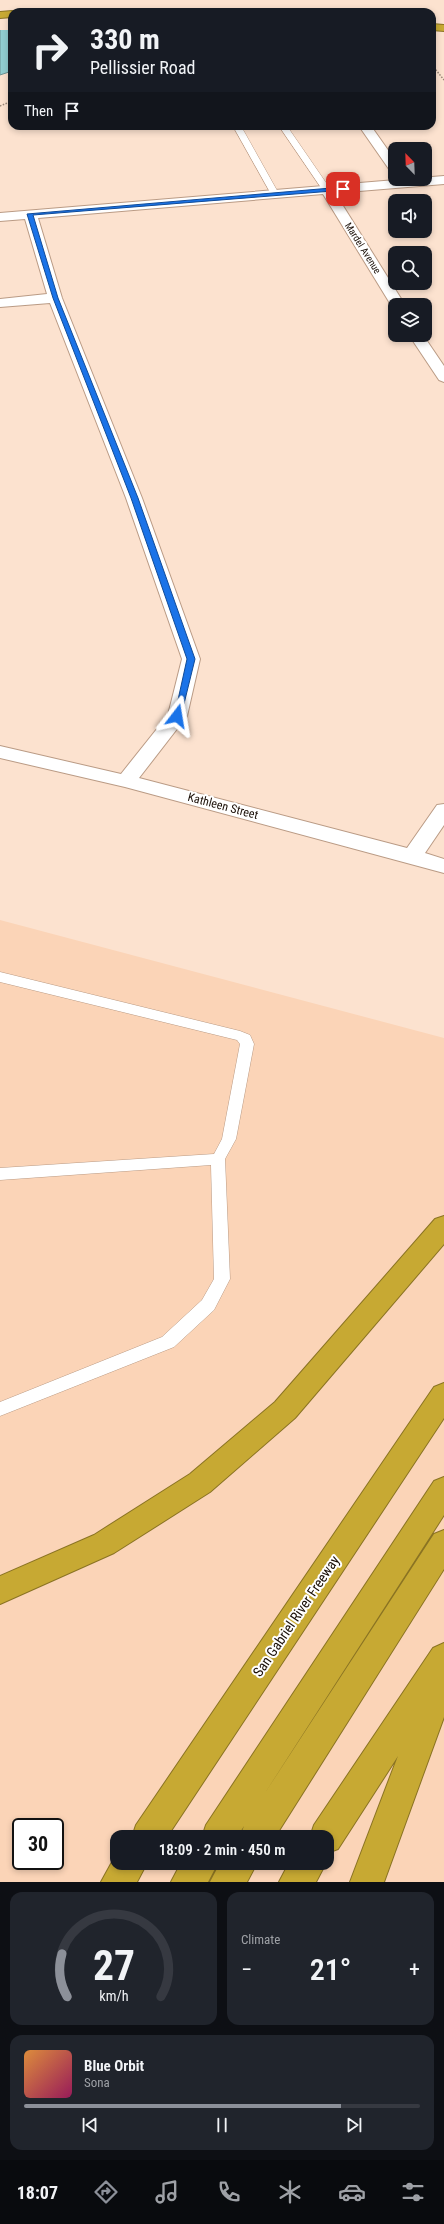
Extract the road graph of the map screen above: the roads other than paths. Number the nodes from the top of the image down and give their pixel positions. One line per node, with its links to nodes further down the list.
1 (239, 130): 9 (lane)
2 (286, 130): 8 (lane)
3 (368, 130): 4 (street)
4 (388, 159)
5 (432, 180): 6 (street)
6 (444, 180)
7 (388, 183): 8 (street)
8 (327, 190): 9 (street); 13 (street, Mardel Avenue)
9 (276, 194): 10 (street)
10 (30, 214): 11 (street); 12 (street)
11 (0, 217)
12 (56, 298): 14 (street); 18 (street)
13 (394, 298)
14 (0, 303)
15 (421, 342): 16 (street)
16 (444, 377)
17 (0, 752): 18 (street, Kathleen Street)
18 (126, 782): 20 (street, Kathleen Street)
19 (444, 810): 20 (street)
20 (412, 856): 21 (street, Kathleen Street)
21 (444, 866)
22 (0, 977): 23 (lane)
23 (218, 1159): 24 (lane); 27 (lane)
24 (0, 1174)
25 (444, 1226): 30 (highway)
26 (444, 1395): 33 (highway, San Gabriel River Freeway)
27 (0, 1410)
28 (444, 1490): 34 (highway)
29 (444, 1543): 35 (highway)
30 (0, 1590)
31 (444, 1658): 36 (highway)
32 (444, 1675): 45 (highway)
33 (153, 1830)
34 (223, 1830)
35 (260, 1830)
36 (331, 1830)
37 (126, 1870): 41 (highway)
38 (196, 1870): 42 (highway)
39 (235, 1870): 43 (highway)
40 (304, 1870): 44 (highway)
41 (118, 1882)
42 (188, 1882)
43 (227, 1882)
44 (296, 1882)
45 (366, 1882)

